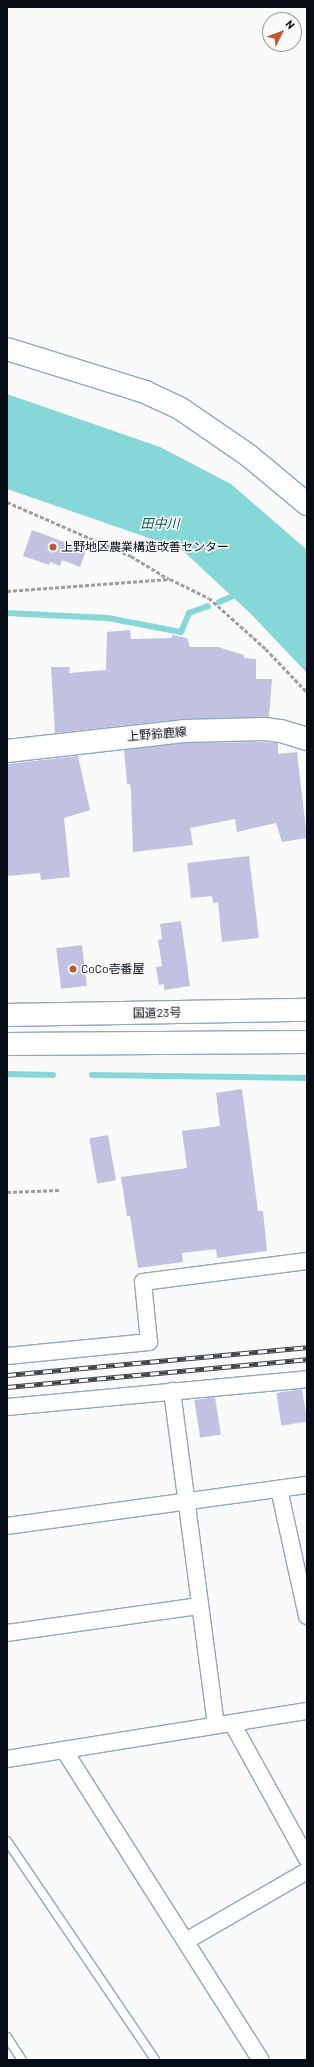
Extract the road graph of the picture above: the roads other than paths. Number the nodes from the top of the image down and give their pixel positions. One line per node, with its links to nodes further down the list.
1 (7, 349): 2 (main road)
2 (307, 504)
3 (307, 739): 4 (main road, 上野鈴鹿線)
4 (7, 751)
5 (307, 1010): 6 (main road, 国道23号)
6 (7, 1015)
7 (307, 1042): 8 (main road)
8 (7, 1044)
9 (307, 1261): 10 (street)
10 (7, 1356)
11 (307, 1379): 12 (street)
12 (172, 1391): 13 (street); 16 (street)
13 (7, 1407)
14 (307, 1485): 15 (street)
15 (279, 1488): 16 (street); 18 (street)
16 (185, 1501): 17 (street); 19 (street)
17 (7, 1526)
18 (304, 1591): 20 (street)
19 (200, 1606): 21 (street); 23 (street)
20 (307, 1616)
21 (7, 1633)
22 (307, 1710): 23 (street)
23 (224, 1723): 24 (street); 27 (street)
24 (64, 1750): 25 (street); 29 (street)
25 (7, 1759)
26 (7, 1841): 32 (lane)
27 (307, 1859)
28 (307, 1871): 29 (street)
29 (186, 1942): 33 (street)
30 (7, 2037): 31 (lane)
31 (22, 2060)
32 (155, 2060)
33 (261, 2060)

